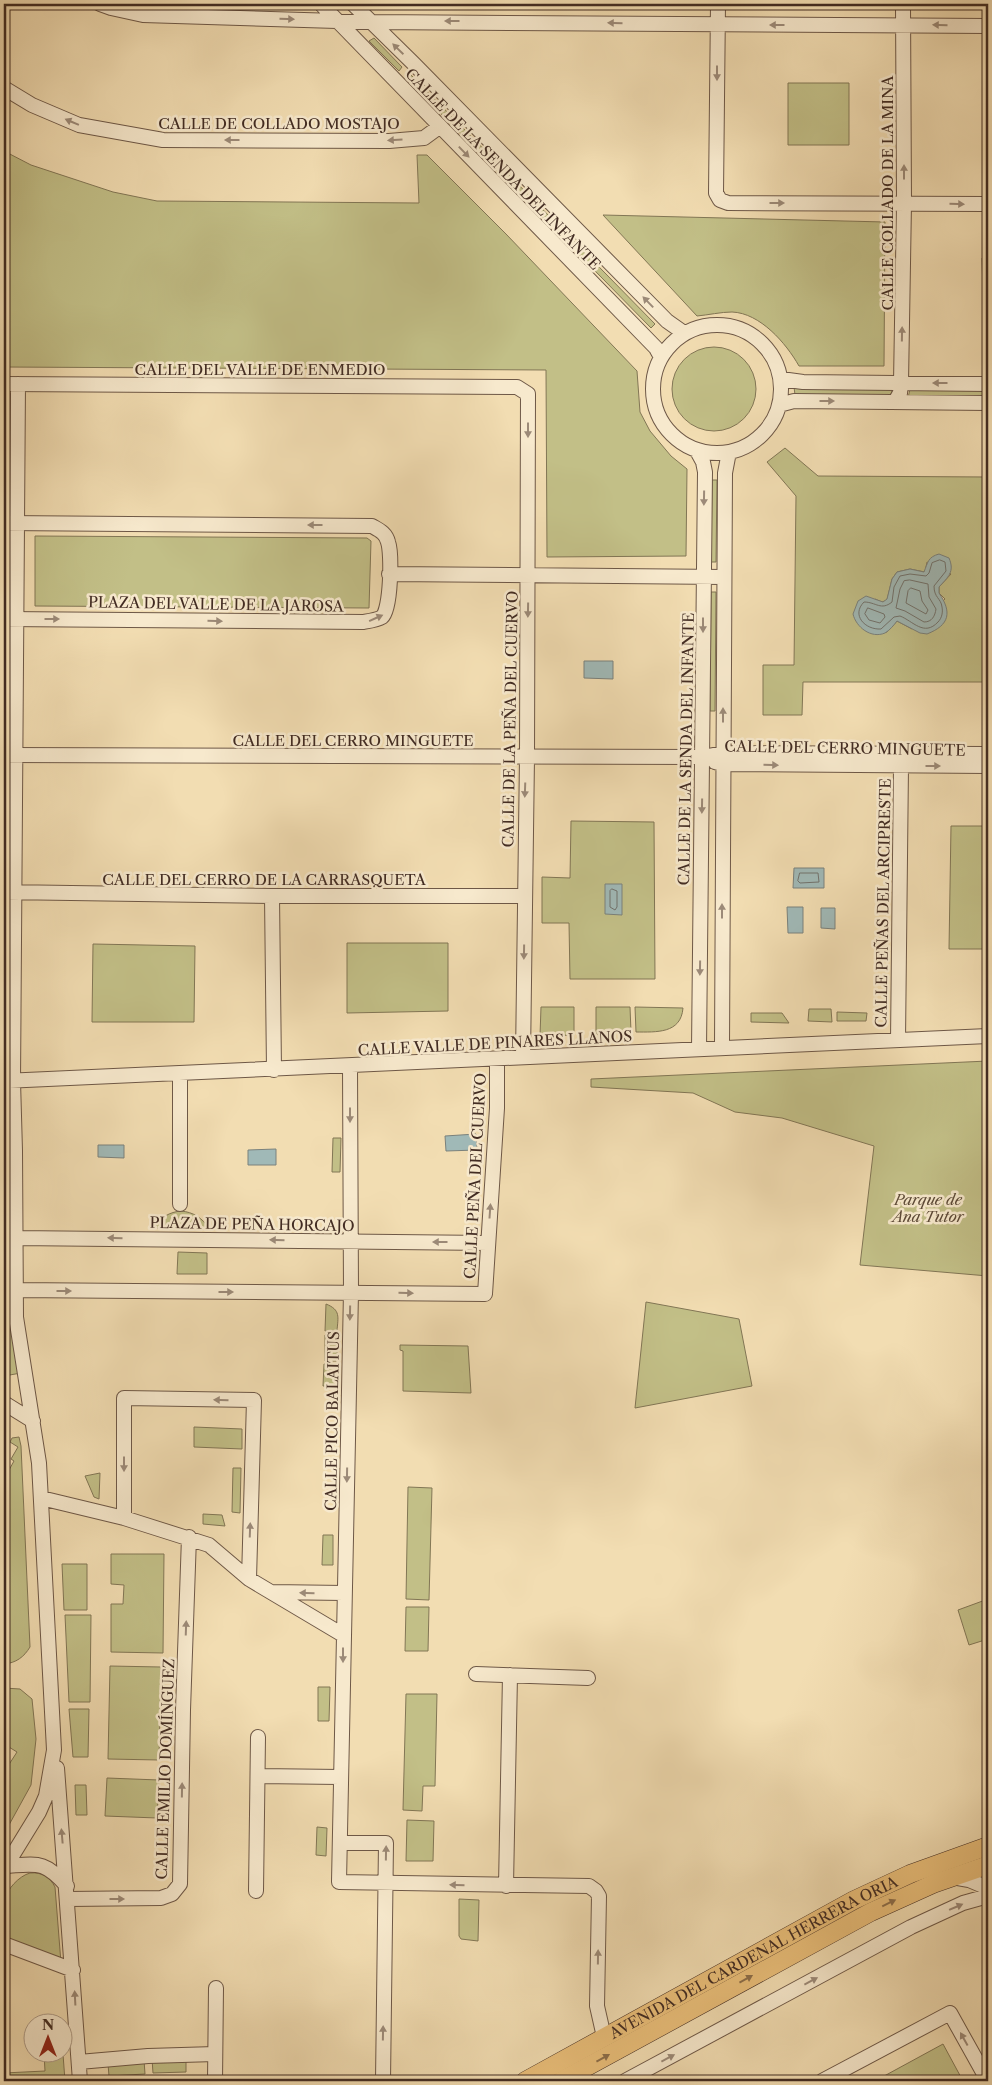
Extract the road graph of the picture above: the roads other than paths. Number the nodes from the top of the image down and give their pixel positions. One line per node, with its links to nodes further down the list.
1 (100, 4): 6 (street)
2 (321, 4): 7 (street, CALLE DE LA SENDA DEL INFANTE)
3 (352, 4): 8 (street, CALLE DE LA SENDA DEL INFANTE)
4 (718, 4): 9 (street)
5 (904, 4): 10 (street, CALLE COLLADO DE LA MINA)
6 (166, 10): 7 (street, one-way to 7)
7 (338, 20): 8 (street); 13 (street, CALLE DE LA SENDA DEL INFANTE)
8 (370, 22): 9 (street, one-way to 8); 16 (street, CALLE DE LA SENDA DEL INFANTE, one-way to 8)
9 (717, 25): 10 (street, one-way to 9); 14 (street, one-way to 14)
10 (904, 25): 11 (street, one-way to 10); 14 (street, CALLE COLLADO DE LA MINA, one-way to 10)
11 (988, 26)
12 (4, 88): 13 (street, CALLE DE COLLADO MOSTAJO, one-way to 12)
13 (439, 127): 17 (street, CALLE DE LA SENDA DEL INFANTE, one-way to 17)
14 (904, 203): 15 (street, one-way to 15); 19 (street, CALLE COLLADO DE LA MINA, one-way to 14)
15 (988, 204)
16 (684, 333): 17 (street); 18 (street)
17 (660, 357): 27 (street)
18 (781, 379): 19 (street); 26 (street)
19 (901, 383): 22 (street, one-way to 19); 24 (street, CALLE COLLADO DE LA MINA)
20 (4, 384): 21 (street, CALLE DEL VALLE DE ENMEDIO)
21 (18, 384): 23 (street, CALLE DEL VALLE DE ENMEDIO); 30 (street)
22 (988, 384)
23 (517, 387): 32 (street, CALLE DE LA PEÑA DEL CUERVO, one-way to 32)
24 (895, 402): 25 (street); 26 (street, one-way to 24)
25 (988, 403)
26 (779, 405): 28 (street)
27 (697, 451): 28 (street); 33 (street, CALLE DE LA SENDA DEL INFANTE, one-way to 33)
28 (729, 452): 34 (street)
29 (4, 524): 30 (street, PLAZA DEL VALLE DE LA JAROSA)
30 (18, 524): 31 (street, PLAZA DEL VALLE DE LA JAROSA, one-way to 30); 35 (street)
31 (389, 574): 32 (street); 35 (street, PLAZA DEL VALLE DE LA JAROSA, one-way to 31)
32 (528, 574): 33 (street); 38 (street, CALLE DE LA PEÑA DEL CUERVO, one-way to 38)
33 (704, 576): 34 (street); 39 (street, CALLE DE LA SENDA DEL INFANTE, one-way to 39)
34 (724, 577): 40 (street, one-way to 34)
35 (10, 619): 37 (street)
36 (988, 754): 40 (street, CALLE DEL CERRO MINGUETE)
37 (10, 755): 38 (street, CALLE DEL CERRO MINGUETE); 43 (street)
38 (527, 757): 39 (street, CALLE DEL CERRO MINGUETE); 45 (street, CALLE DE LA PEÑA DEL CUERVO, one-way to 45)
39 (703, 757): 40 (street, CALLE DEL CERRO MINGUETE); 49 (street, CALLE DE LA SENDA DEL INFANTE, one-way to 49)
40 (722, 758): 41 (street, CALLE DEL CERRO MINGUETE, one-way to 41); 48 (street, one-way to 40)
41 (901, 766): 42 (street, CALLE DEL CERRO MINGUETE, one-way to 42); 47 (street, CALLE PEÑAS DEL ARCIPRESTE)
42 (988, 766)
43 (10, 892): 44 (street, CALLE DEL CERRO DE LA CARRASQUETA); 55 (street)
44 (272, 896): 45 (street, CALLE DEL CERRO DE LA CARRASQUETA); 53 (street)
45 (525, 896): 50 (street, CALLE DE LA PEÑA DEL CUERVO, one-way to 50)
46 (988, 1036): 47 (street, CALLE VALLE DE PINARES LLANOS)
47 (898, 1040): 48 (street, CALLE VALLE DE PINARES LLANOS)
48 (722, 1047): 49 (street, CALLE VALLE DE PINARES LLANOS)
49 (699, 1049): 50 (street, CALLE VALLE DE PINARES LLANOS)
50 (524, 1058): 51 (street, CALLE VALLE DE PINARES LLANOS)
51 (496, 1060): 52 (street, CALLE VALLE DE PINARES LLANOS); 59 (street, CALLE PEÑA DEL CUERVO, one-way to 51)
52 (350, 1067): 53 (street, CALLE VALLE DE PINARES LLANOS); 58 (street, CALLE PICO BALAITUS, one-way to 58)
53 (274, 1070): 54 (street, CALLE VALLE DE PINARES LLANOS)
54 (180, 1074): 55 (street, CALLE VALLE DE PINARES LLANOS); 56 (street)
55 (8, 1081): 57 (street)
56 (180, 1204)
57 (15, 1238): 58 (street, PLAZA DE PEÑA HORCAJO, one-way to 57); 60 (street)
58 (350, 1241): 59 (street, PLAZA DE PEÑA HORCAJO, one-way to 58); 61 (street, CALLE PICO BALAITUS)
59 (488, 1243): 61 (street, CALLE PEÑA DEL CUERVO, one-way to 59)
60 (15, 1290): 61 (street, one-way to 61); 63 (street)
61 (351, 1292): 69 (street, CALLE PICO BALAITUS, one-way to 69)
62 (4, 1403): 63 (street)
63 (33, 1421): 64 (street)
64 (41, 1498): 65 (street); 75 (street)
65 (124, 1518): 66 (street); 67 (street, one-way to 65)
66 (189, 1537): 67 (street); 86 (street, CALLE EMILIO DOMÍNGUEZ, one-way to 66)
67 (249, 1579): 68 (street)
68 (270, 1592): 69 (street, one-way to 68); 70 (street)
69 (344, 1593): 70 (street, CALLE PICO BALAITUS)
70 (343, 1635): 77 (street, CALLE PICO BALAITUS, one-way to 77)
71 (476, 1674): 72 (street)
72 (510, 1675): 73 (street); 84 (street)
73 (588, 1678)
74 (258, 1737): 76 (street)
75 (54, 1750): 81 (street); 86 (street, one-way to 75)
76 (258, 1776): 77 (street); 85 (street)
77 (340, 1777): 78 (street, CALLE PICO BALAITUS)
78 (340, 1843): 83 (street, CALLE PICO BALAITUS); 83 (street, one-way to 78)
79 (988, 1846): 91 (main road, AVENIDA DEL CARDENAL HERRERA ORIA)
80 (988, 1865): 82 (main road, AVENIDA DEL CARDENAL HERRERA ORIA)
81 (5, 1867): 86 (street)
82 (951, 1876): 87 (street); 98 (main road, AVENIDA DEL CARDENAL HERRERA ORIA, one-way to 82)
83 (385, 1883): 84 (street, CALLE PICO BALAITUS, one-way to 83); 96 (street, one-way to 83)
84 (506, 1886): 91 (street, CALLE PICO BALAITUS, one-way to 84)
85 (256, 1891)
86 (67, 1893): 89 (street)
87 (986, 1895): 99 (street, one-way to 87)
88 (4, 1944): 89 (street)
89 (73, 1970): 93 (street, one-way to 89)
90 (216, 1988): 92 (street)
91 (604, 2037): 97 (main road, AVENIDA DEL CARDENAL HERRERA ORIA)
92 (215, 2054): 93 (street); 95 (street)
93 (79, 2062): 94 (street)
94 (80, 2081)
95 (215, 2081)
96 (383, 2081)
97 (525, 2081)
98 (560, 2081)
99 (625, 2081)
100 (822, 2081): 101 (street, one-way to 100)
101 (988, 2081)

